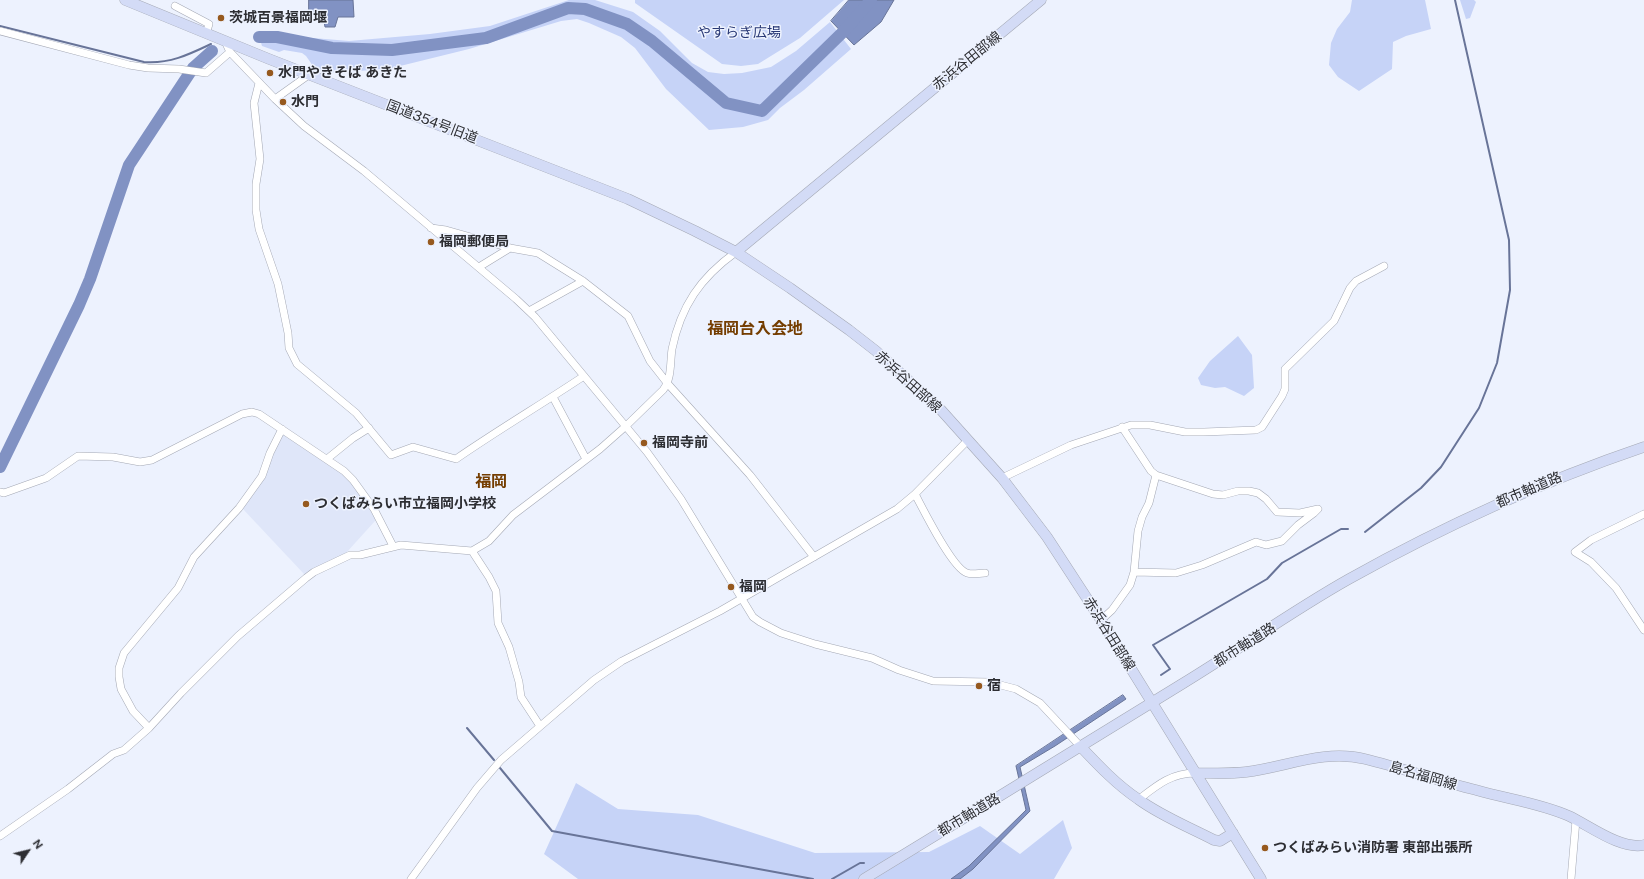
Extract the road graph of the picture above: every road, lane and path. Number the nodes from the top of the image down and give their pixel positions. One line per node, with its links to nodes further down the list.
1 (125, 0): 5 (main road, 国道354号旧道)
2 (1041, 0): 13 (main road, 赤浜谷田部線)
3 (175, 6): 5 (street)
4 (0, 31): 7 (street)
5 (206, 34): 6 (main road, 国道354号旧道)
6 (225, 41): 7 (street); 8 (main road, 国道354号旧道)
7 (230, 52): 9 (street)
8 (310, 74): 10 (street); 13 (main road, 国道354号旧道)
9 (259, 83): 10 (street); 22 (street)
10 (275, 99): 11 (street)
11 (431, 228): 12 (street); 15 (street)
12 (510, 248): 15 (street); 16 (street)
13 (736, 252): 19 (street); 25 (main road, 赤浜谷田部線)
14 (1384, 266): 23 (street)
15 (478, 267): 17 (street)
16 (583, 281): 17 (street); 19 (street)
17 (529, 310): 18 (street)
18 (584, 376): 20 (street); 21 (street)
19 (668, 384): 21 (street); 36 (street)
20 (553, 397): 22 (street); 28 (street)
21 (626, 426): 28 (street); 39 (street)
22 (369, 428): 27 (street)
23 (1122, 428): 29 (street); 30 (street)
24 (282, 429): 27 (street); 31 (street); 44 (street)
25 (968, 440): 30 (main road, 赤浜谷田部線); 32 (street)
26 (1644, 447): 42 (main road, 都市軸道路)
27 (327, 459): 34 (street)
28 (586, 459): 35 (street)
29 (1156, 475): 37 (street); 37 (street)
30 (1002, 478): 40 (main road, 赤浜谷田部線)
31 (0, 492)
32 (915, 494): 36 (street); 38 (street)
33 (1644, 514): 41 (street)
34 (392, 546): 35 (street); 44 (street)
35 (472, 551): 43 (street)
36 (814, 558): 39 (street)
37 (1134, 572): 40 (street)
38 (985, 573)
39 (742, 599): 43 (street); 45 (street)
40 (1101, 620): 42 (main road, 赤浜谷田部線)
41 (1644, 630)
42 (1152, 703): 45 (main road, 都市軸道路); 46 (main road, 赤浜谷田部線)
43 (540, 726): 52 (street)
44 (149, 728): 50 (street)
45 (1081, 747): 47 (main road); 53 (main road, 都市軸道路)
46 (1195, 773): 47 (street); 48 (main road, 島名福岡線); 49 (main road, 赤浜谷田部線)
47 (1138, 800): 49 (main road)
48 (1576, 820): 51 (main road, 島名福岡線); 55 (street)
49 (1233, 833): 54 (main road, 赤浜谷田部線)
50 (0, 836)
51 (1644, 845)
52 (411, 879)
53 (864, 879)
54 (1262, 879)
55 (1571, 879)

